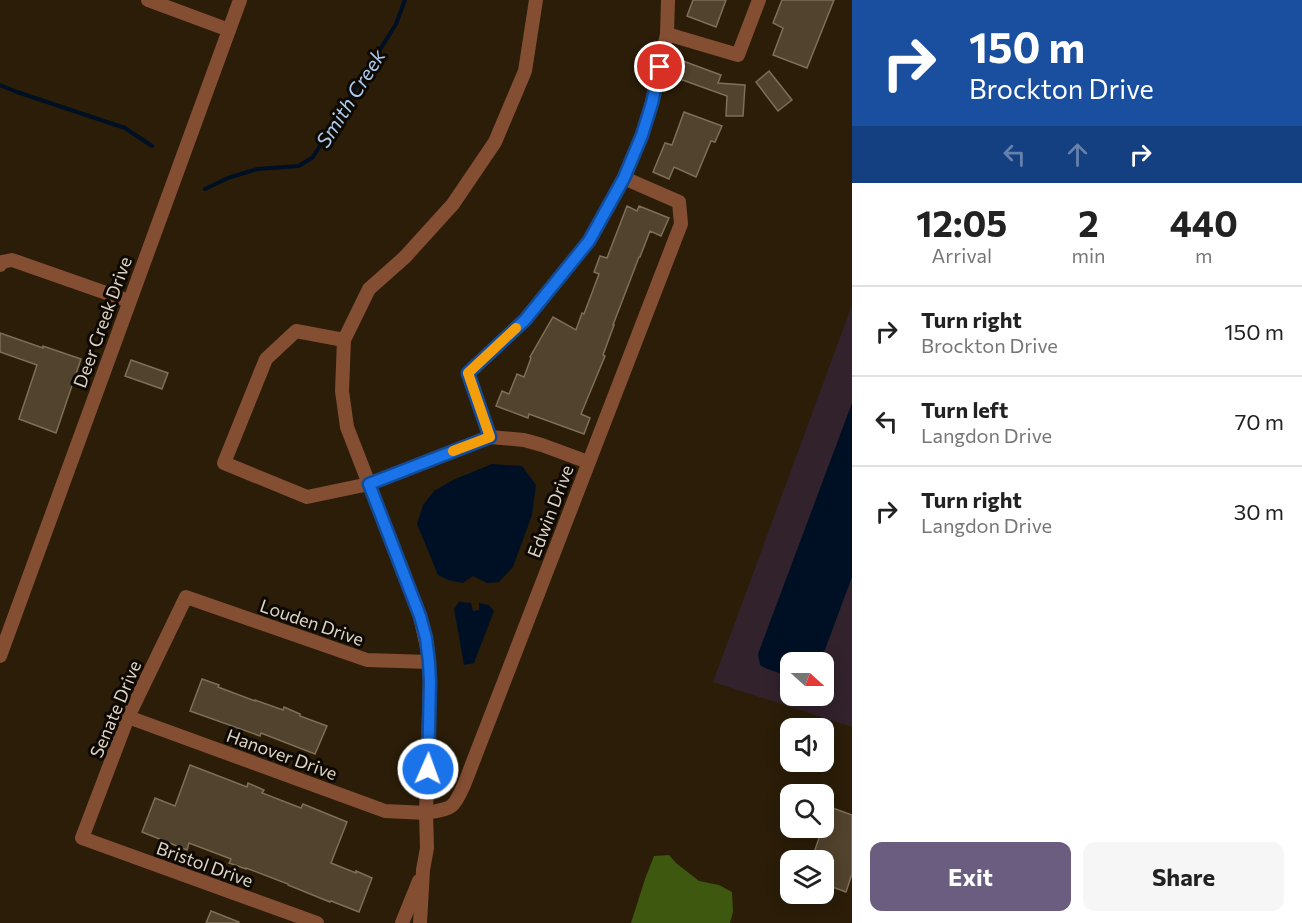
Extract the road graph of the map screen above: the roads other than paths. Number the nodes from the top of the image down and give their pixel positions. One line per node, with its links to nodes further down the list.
1 (148, 0): 6 (street)
2 (240, 0): 6 (street, Deer Creek Drive)
3 (536, 0): 11 (street)
4 (668, 0): 7 (street)
5 (759, 0): 7 (street)
6 (229, 30): 10 (street, Deer Creek Drive)
7 (667, 34): 8 (street)
8 (624, 178): 12 (street); 13 (street, Edwin Drive)
9 (0, 265): 10 (street)
10 (129, 301): 16 (street, Deer Creek Drive)
11 (344, 340): 14 (street); 14 (street)
12 (490, 437): 13 (street); 14 (street)
13 (588, 462): 19 (street, Edwin Drive)
14 (369, 484): 17 (street)
15 (186, 597): 17 (street, Louden Drive); 18 (street, Senate Drive)
16 (0, 656)
17 (429, 662): 19 (street)
18 (128, 717): 19 (street, Hanover Drive); 20 (street, Senate Drive)
19 (426, 813): 21 (street)
20 (82, 838): 22 (street, Bristol Drive)
21 (423, 870): 23 (street); 24 (street)
22 (316, 923)
23 (402, 923)
24 (420, 923)

